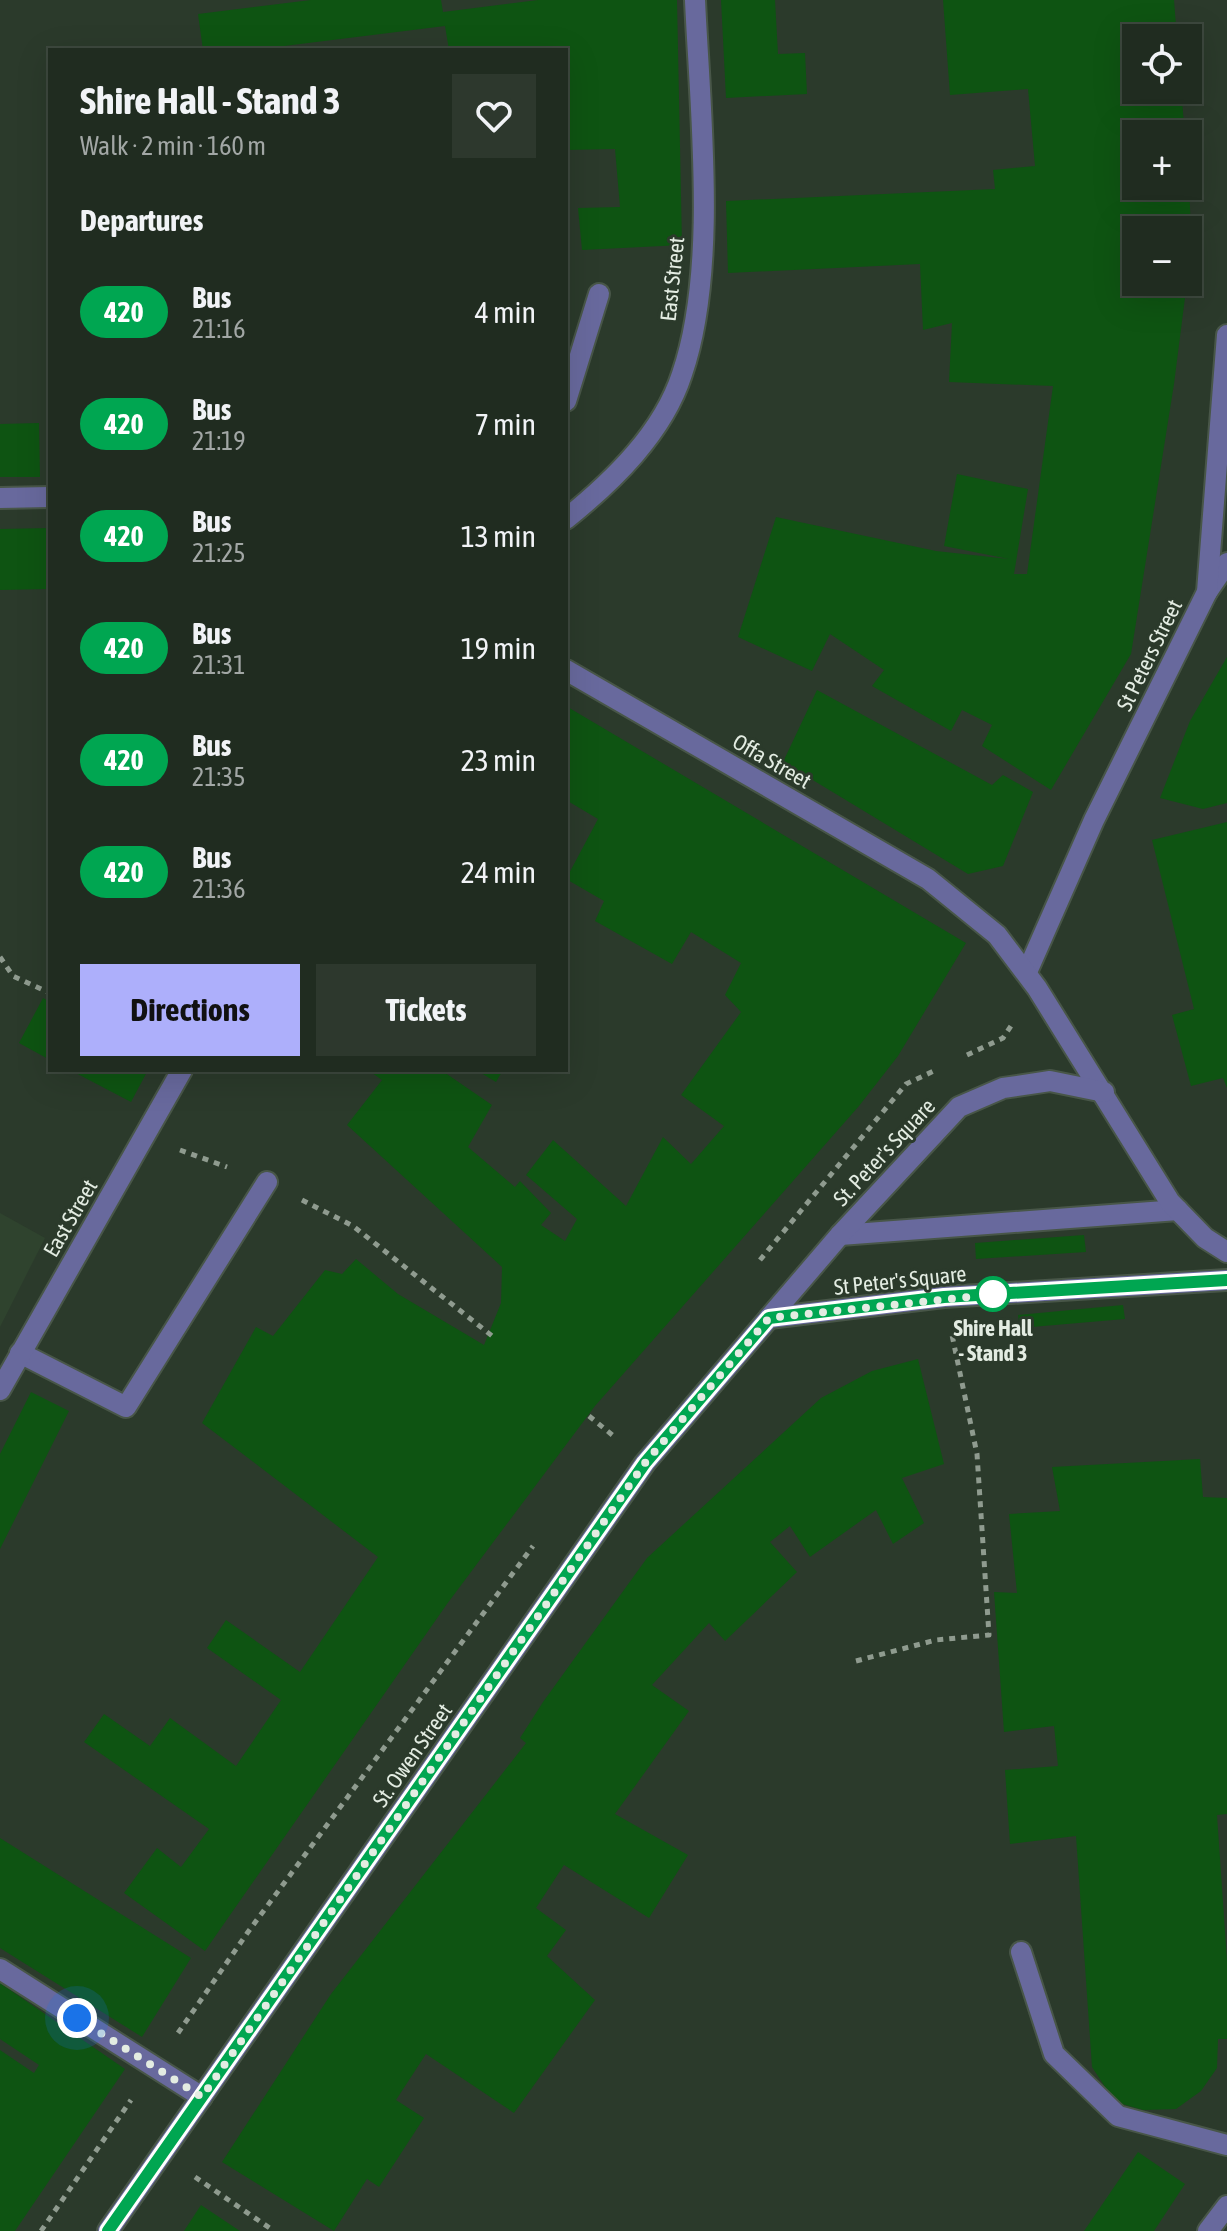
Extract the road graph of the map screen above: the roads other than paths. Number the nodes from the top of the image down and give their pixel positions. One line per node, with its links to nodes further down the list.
1 (695, 0): 7 (street, East Street)
2 (599, 294): 4 (street)
3 (1227, 335): 9 (street, St Peters Street)
4 (568, 395)
5 (48, 497): 6 (street)
6 (0, 498)
7 (568, 517)
8 (1227, 563): 9 (street)
9 (1207, 592): 11 (street, St Peters Street)
10 (568, 671): 11 (street, Offa Street)
11 (1027, 972): 13 (street)
12 (181, 1072): 20 (street, East Street)
13 (1104, 1092): 15 (street); 16 (street, St. Peter's Square)
14 (267, 1182): 20 (street)
15 (1178, 1210): 16 (street); 17 (street)
16 (840, 1235): 19 (street, St. Peter's Square)
17 (1227, 1252)
18 (1227, 1280): 19 (street, St Peter's Square)
19 (769, 1318): 24 (street, St. Owen Street)
20 (20, 1353): 21 (street, East Street)
21 (0, 1390)
22 (1021, 1952): 25 (street)
23 (0, 1969): 24 (street)
24 (202, 2097): 27 (street, St. Owen Street)
25 (1227, 2145)
26 (1227, 2206): 28 (street)
27 (108, 2231)
28 (1208, 2231)

